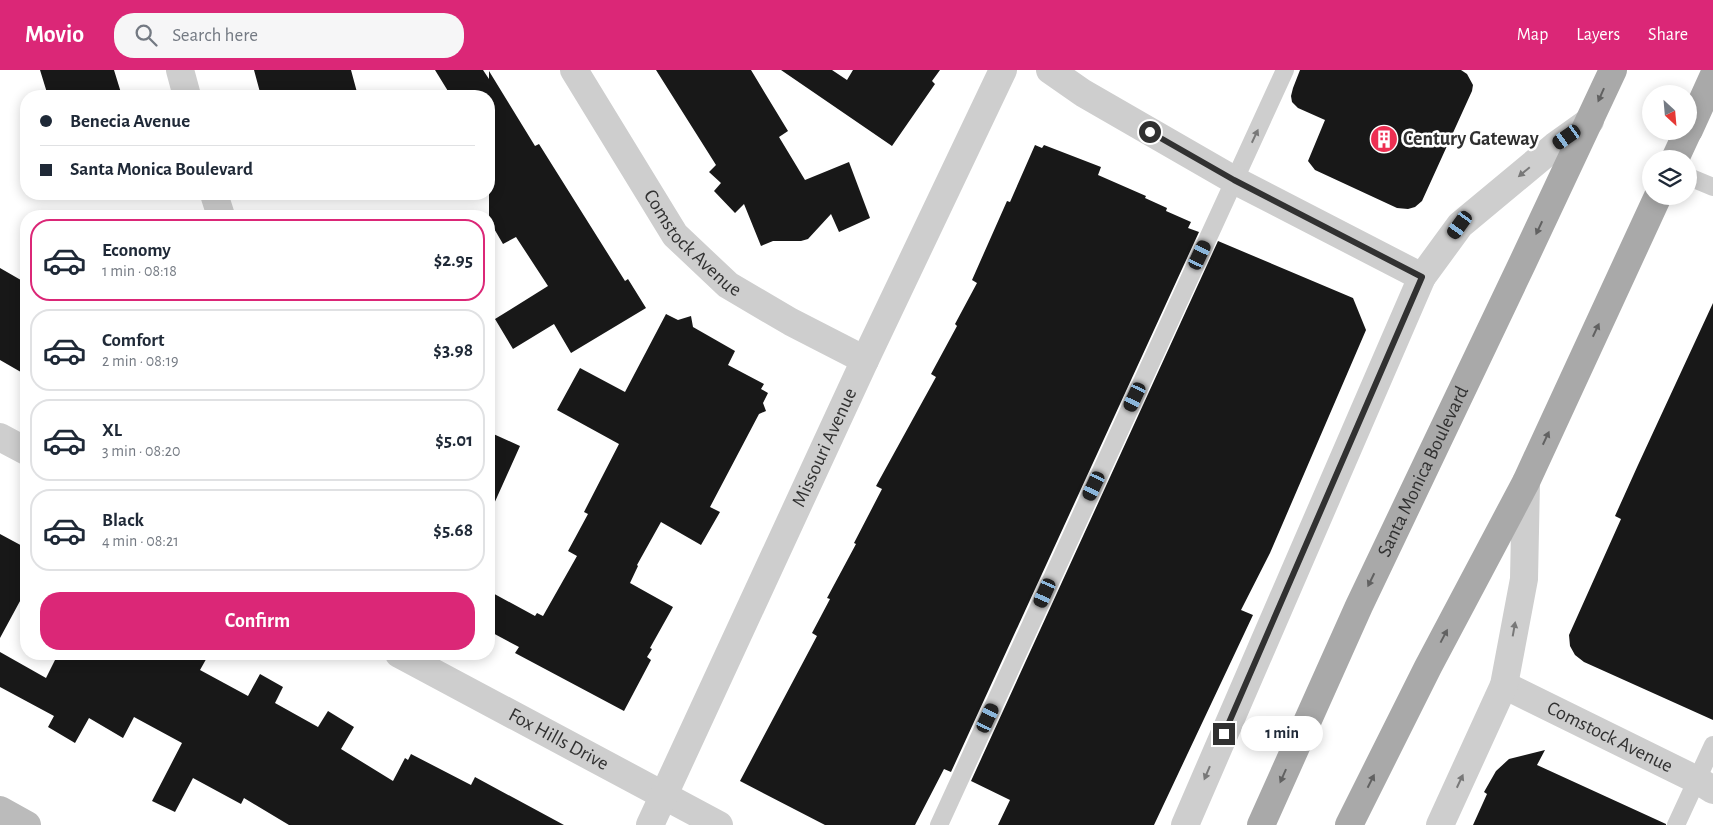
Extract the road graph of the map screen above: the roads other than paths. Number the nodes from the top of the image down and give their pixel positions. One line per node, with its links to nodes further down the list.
1 (180, 70): 8 (street)
2 (574, 70): 16 (street, Comstock Avenue)
3 (1003, 70): 16 (street, Missouri Avenue)
4 (1050, 70): 11 (street)
5 (1285, 70): 11 (lane, one-way to 5)
6 (1613, 70): 10 (main road, Santa Monica Boulevard, one-way to 10)
7 (1712, 82): 9 (main road)
8 (185, 90)
9 (1698, 111)
10 (1590, 121): 15 (street, one-way to 15); 31 (main road, Santa Monica Boulevard, one-way to 31)
11 (1234, 180): 15 (street); 29 (lane)
12 (1697, 180): 13 (lane)
13 (1713, 187)
14 (1654, 205): 19 (main road, one-way to 14)
15 (1422, 277): 30 (street, one-way to 30)
16 (866, 360): 24 (street, Missouri Avenue)
17 (0, 437): 18 (street)
18 (20, 448)
19 (1526, 482): 21 (street, one-way to 19); 32 (main road, one-way to 19)
20 (410, 660): 24 (street, Fox Hills Drive)
21 (1504, 685): 23 (street, Comstock Avenue); 33 (street, one-way to 21)
22 (1713, 744): 23 (lane)
23 (1705, 785): 34 (lane)
24 (664, 795): 27 (street, Missouri Avenue); 28 (street, Fox Hills Drive)
25 (0, 810): 26 (main road)
26 (27, 825)
27 (650, 825)
28 (719, 825)
29 (939, 825)
30 (1185, 825)
31 (1260, 825)
32 (1349, 825)
33 (1440, 825)
34 (1676, 825)

